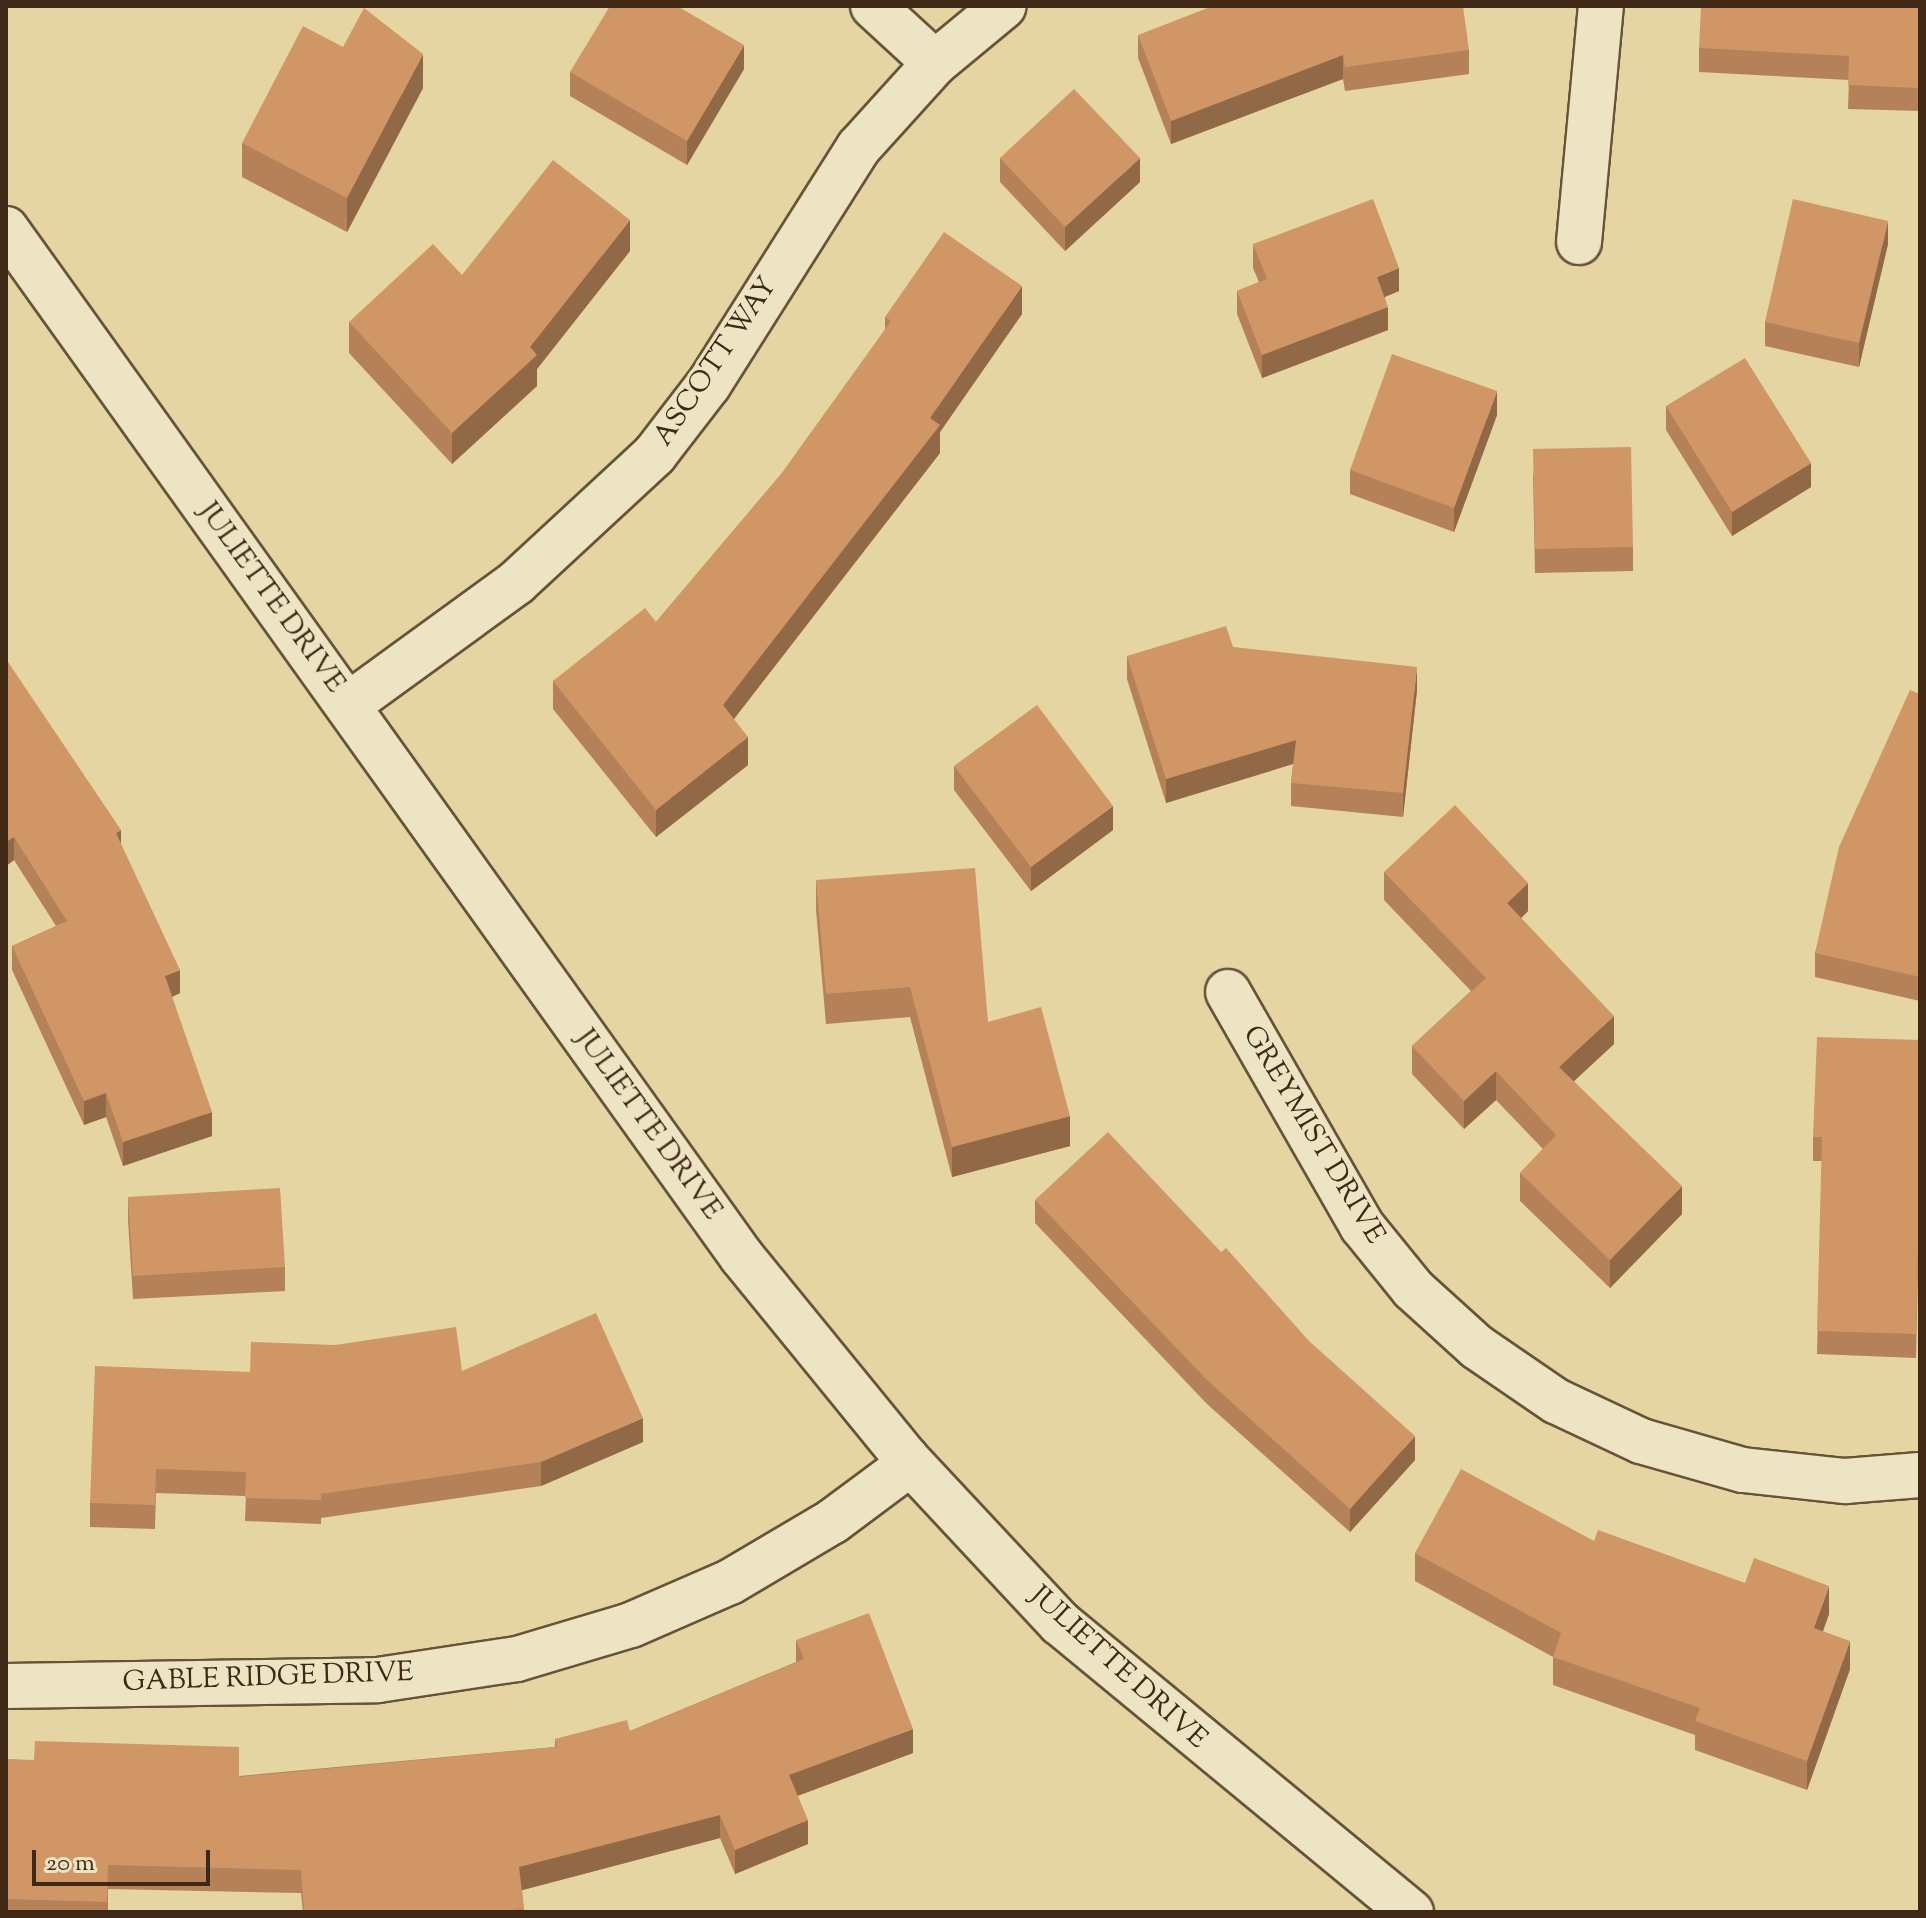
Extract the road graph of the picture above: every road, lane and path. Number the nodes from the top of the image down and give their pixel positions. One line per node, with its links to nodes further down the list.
1 (873, 6): 4 (street)
2 (1004, 6): 4 (street, ASCOTT WAY)
3 (1601, 6): 6 (street)
4 (935, 63): 7 (street, ASCOTT WAY)
5 (6, 229): 7 (street, JULIETTE DRIVE)
6 (1579, 242)
7 (348, 705): 9 (street, JULIETTE DRIVE)
8 (1228, 992): 10 (street, GREYMIST DRIVE)
9 (906, 1458): 11 (street, GABLE RIDGE DRIVE); 12 (street, JULIETTE DRIVE)
10 (1920, 1475)
11 (6, 1686)
12 (1411, 1912)

